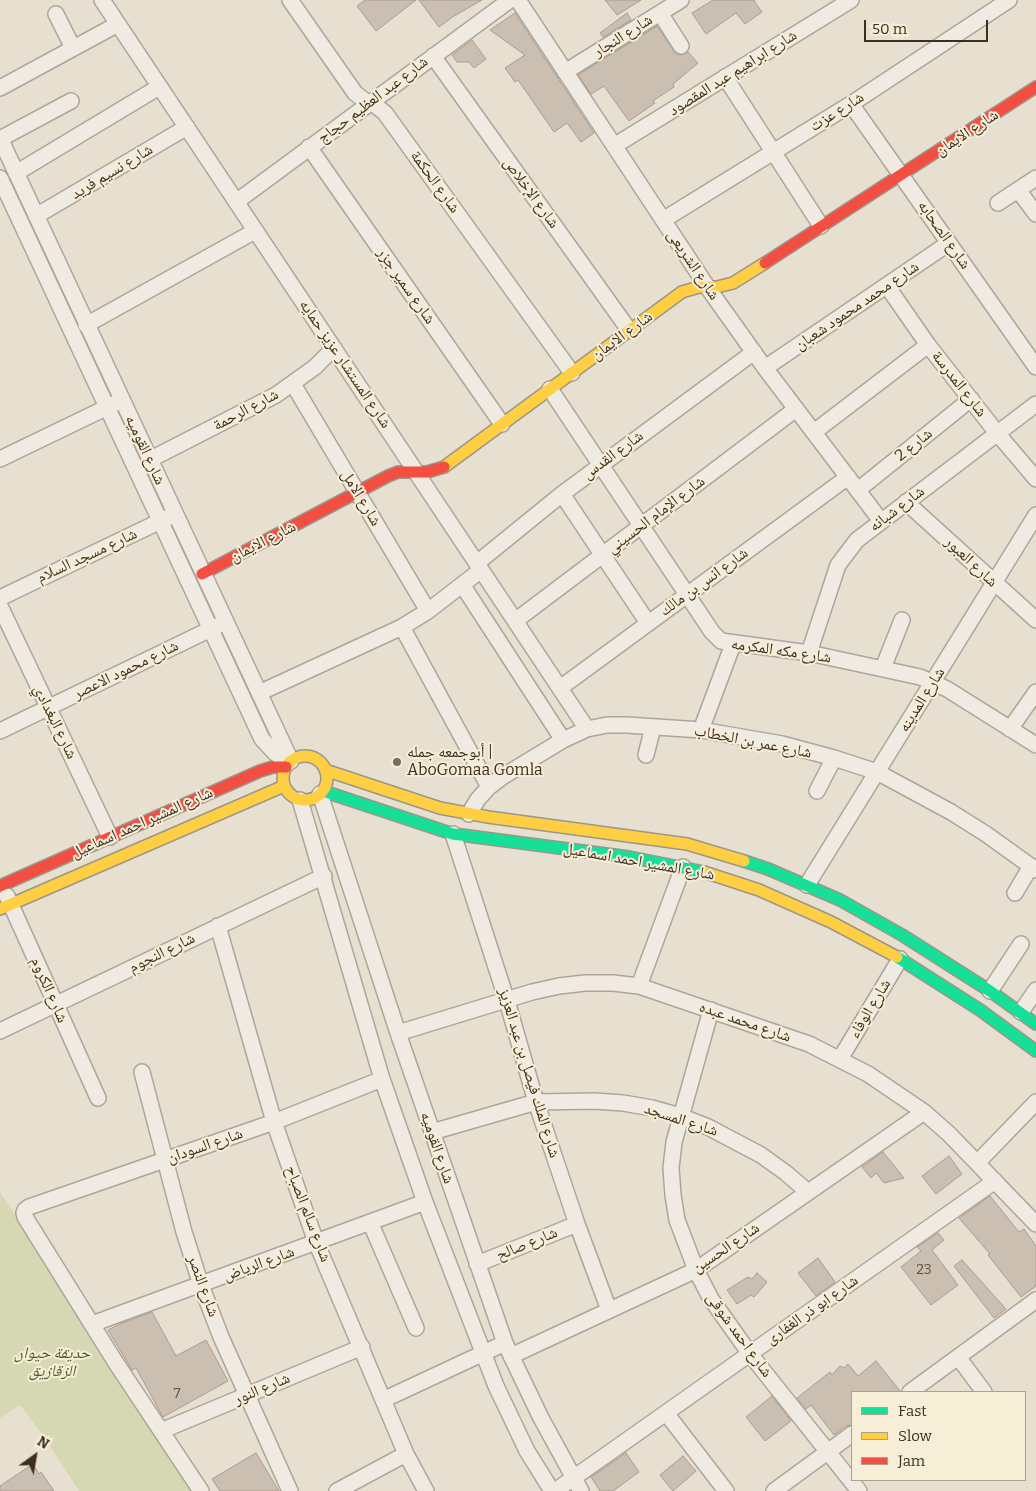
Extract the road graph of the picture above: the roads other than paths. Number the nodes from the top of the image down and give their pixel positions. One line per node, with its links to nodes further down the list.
1 (102, 0): 10 (street, شارع المستشار عزيز حمايه)
2 (291, 0): 20 (street, شارع الحكمة)
3 (510, 0): 13 (street, شارع عبد العظيم حجاج)
4 (518, 0): 14 (street, شارع الشريعى)
5 (681, 0): 8 (street, شارع النجار)
6 (851, 0): 15 (street, شارع ابراهيم عبد المقصود)
7 (1010, 0): 21 (street, شارع عزت)
8 (660, 13): 11 (street); 14 (street, شارع النجار)
9 (56, 14): 12 (street)
10 (118, 24): 12 (street); 16 (street, شارع المستشار عزيز حمايه)
11 (681, 46)
12 (73, 48): 18 (street)
13 (432, 56): 20 (street, شارع عبد العظيم حجاج); 43 (street, شارع الإخلاص)
14 (565, 72): 24 (street, شارع الشريعى)
15 (725, 77): 24 (street, شارع ابراهيم عبد المقصود); 26 (street)
16 (159, 87): 22 (street, شارع المستشار عزيز حمايه); 27 (street)
17 (1036, 87): 28 (street, شارع الايمان)
18 (0, 88)
19 (71, 101): 23 (street)
20 (369, 103): 25 (street, شارع عبد العظيم حجاج); 49 (street, شارع الحكمة)
21 (851, 104): 26 (street, شارع عزت); 28 (street, شارع الصحابه)
22 (186, 128): 32 (street, شارع المستشار عزيز حمايه); 35 (street, شارع نسيم فريد)
23 (0, 138): 27 (street, شارع القوميه)
24 (614, 146): 36 (street, شارع الشريعى)
25 (309, 148): 32 (street, شارع عبد العظيم حجاج); 57 (street, شارع سمير جزر)
26 (773, 152): 36 (street, شارع عزت); 37 (street)
27 (16, 173): 35 (street, شارع القوميه)
28 (902, 175): 37 (street, شارع الايمان); 39 (street, شارع الصحابه)
29 (0, 178): 55 (street, شارع القوميه)
30 (1036, 178): 31 (street)
31 (1018, 190): 33 (street); 34 (street)
32 (236, 202): 38 (street, شارع المستشار عزيز حمايه)
33 (998, 203)
34 (1036, 214)
35 (36, 216): 42 (street, شارع القوميه)
36 (663, 220): 41 (street, شارع الشريعى)
37 (821, 226): 41 (street, شارع الايمان)
38 (256, 231): 42 (street); 45 (street, شارع المستشار عزيز حمايه)
39 (949, 243): 40 (street, شارع محمد محمود شعبان); 47 (street, شارع الصحابه)
40 (886, 286): 44 (street, شارع المدرسة); 48 (street, شارع محمد محمود شعبان)
41 (708, 288): 43 (street, شارع الايمان); 46 (street, شارع الشريعى)
42 (86, 325): 53 (street, شارع القوميه)
43 (630, 330): 49 (street, شارع الايمان)
44 (928, 345): 52 (street, شارع المدرسة); 58 (street)
45 (334, 348): 50 (street, شارع الرحمة); 63 (street, شارع المستشار عزيز حمايه)
46 (754, 352): 48 (street, شارع الشريعى); 62 (street, شارع القدس)
47 (1036, 367)
48 (765, 368): 56 (street, شارع الشريعى)
49 (572, 373): 51 (street, شارع الايمان)
50 (293, 384): 61 (street, شارع الرحمة); 67 (street, شارع الامل)
51 (550, 389): 57 (street, شارع الايمان); 62 (street, شارع مكه المكرمه)
52 (971, 399): 59 (street, شارع المدرسة); 66 (street, شارع 2)
53 (122, 401): 55 (street); 61 (street, شارع القوميه)
54 (1036, 404): 59 (street, شارع شبانه)
55 (108, 407): 60 (street); 71 (street, شارع القوميه)
56 (796, 409): 58 (street, شارع الشريعى); 73 (street, شارع الإمام الحسيني)
57 (502, 424): 63 (street, شارع الايمان)
58 (814, 432): 64 (street, شارع الشريعى)
59 (997, 433): 65 (street, شارع المدرسة); 69 (street, شارع شبانه)
60 (0, 459)
61 (149, 460): 71 (street, شارع القوميه)
62 (600, 465): 68 (street, شارع القدس); 73 (street, شارع مكه المكرمه)
63 (418, 472): 67 (street, شارع الايمان); 75 (street, شارع المستشار عزيز حمايه)
64 (848, 477): 66 (street, شارع الشريعى); 79 (street, شارع انس بن مالك)
65 (1036, 479)
66 (858, 490): 72 (street, شارع الشريعى)
67 (358, 493): 76 (street, شارع الايمان); 82 (street, شارع الامل)
68 (562, 494): 74 (street); 75 (street, شارع القدس)
69 (906, 502): 72 (street, شارع شبانه); 77 (street, شارع العبور)
70 (1036, 515): 77 (street, شارع المدينه)
71 (168, 518): 76 (street, شارع القوميه); 80 (street, شارع مسجد السلام); 87 (street, شارع القوميه)
72 (880, 521): 90 (street, شارع شبانه)
73 (641, 526): 74 (street, شارع الإمام الحسيني); 79 (street, شارع مكه المكرمه)
74 (603, 555): 85 (street, شارع الإمام الحسيني); 86 (street)
75 (479, 567): 78 (street, شارع القدس); 85 (street, شارع المستشار عزيز حمايه)
76 (202, 574): 87 (street, شارع القوميه)
77 (994, 583): 84 (street, شارع العبور); 92 (street, شارع المدينه)
78 (463, 586): 82 (street, شارع القدس); 102 (street)
79 (687, 595): 86 (street, شارع انس بن مالك); 89 (street, شارع مكه المكرمه)
80 (0, 598)
81 (0, 606): 96 (street, شارع البغدادي)
82 (428, 611): 88 (street, شارع القدس)
83 (902, 620): 91 (street)
84 (1036, 620)
85 (515, 621): 93 (street, شارع المستشار عزيز حمايه)
86 (648, 623): 93 (street, شارع انس بن مالك)
87 (218, 626): 95 (street, شارع القوميه); 96 (street, شارع محمود الاعصر); 106 (street, شارع القوميه)
88 (402, 627): 95 (street, شارع القدس); 110 (street)
89 (733, 644): 90 (street, شارع مكه المكرمه); 100 (street)
90 (809, 653): 91 (street, شارع مكه المكرمه)
91 (883, 668): 92 (street, شارع مكه المكرمه)
92 (933, 682): 99 (street, شارع مكه المكرمه); 108 (street, شارع المدينه)
93 (560, 688): 98 (street, شارع المستشار عزيز حمايه)
94 (1036, 692): 99 (street)
95 (259, 693): 106 (street, شارع القوميه)
96 (48, 708): 101 (street, شارع محمود الاعصر); 116 (street, شارع البغدادي)
97 (653, 727): 98 (street, شارع عمر بن الخطاب); 100 (street, شارع عمر بن الخطاب); 104 (street)
98 (588, 729): 102 (street, شارع عمر بن الخطاب)
99 (1010, 729): 103 (street, شارع مكه المكرمه)
100 (701, 730): 105 (street, شارع عمر بن الخطاب)
101 (0, 731)
102 (563, 740): 110 (street, شارع عمر بن الخطاب)
103 (1036, 745)
104 (646, 755)
105 (834, 758): 108 (street, شارع عمر بن الخطاب); 111 (street)
106 (288, 764): 107 (street); 109 (street); 116 (street, شارع المشير احمد اسماعيل)
107 (325, 770): 112 (street); 114 (street, شارع المشير احمد اسماعيل)
108 (877, 772): 118 (street, شارع عمر بن الخطاب); 121 (street, شارع المدينه)
109 (284, 786): 113 (street); 123 (street, شارع المشير احمد اسماعيل)
110 (489, 787): 114 (street, شارع عمر بن الخطاب)
111 (817, 791)
112 (321, 793): 113 (street); 115 (street, شارع المشير احمد اسماعيل); 136 (street, شارع القوميه)
113 (300, 800): 119 (street, شارع القوميه)
114 (469, 814): 121 (street, شارع المشير احمد اسماعيل)
115 (453, 834): 117 (street, شارع المشير احمد اسماعيل); 130 (street, شارع الملك فيصل بن عبد العزيز)
116 (110, 837): 120 (street, شارع المشير احمد اسماعيل)
117 (683, 867): 126 (street, شارع المشير احمد اسماعيل); 127 (street)
118 (1034, 868): 122 (street)
119 (324, 876): 124 (street, شارع النجوم); 140 (street, شارع القوميه)
120 (1, 884): 123 (street, شارع الكروم)
121 (807, 885): 129 (street, شارع المشير احمد اسماعيل)
122 (1015, 893)
123 (5, 906): 131 (street, شارع الكروم)
124 (218, 926): 131 (street, شارع النجوم); 146 (street, شارع سالم الصباح)
125 (1021, 944): 129 (street)
126 (900, 960): 137 (street, شارع المشير احمد اسماعيل); 138 (street, شارع الوفاء)
127 (639, 986): 130 (street, شارع محمد عبده); 132 (street, شارع محمد عبده)
128 (1036, 990): 133 (street)
129 (990, 991): 133 (street, شارع المشير احمد اسماعيل)
130 (507, 1001): 136 (street, شارع محمد عبده); 142 (street, شارع الملك فيصل بن عبد العزيز)
131 (56, 1004): 135 (street, شارع النجوم); 141 (street, شارع الكروم)
132 (710, 1010): 138 (street, شارع محمد عبده); 145 (street, شارع احمد شوقى)
133 (1021, 1012): 134 (street, شارع المشير احمد اسماعيل)
134 (1036, 1024)
135 (0, 1031)
136 (398, 1033): 147 (street, شارع القوميه)
137 (1036, 1051)
138 (840, 1059): 144 (street, شارع محمد عبده)
139 (142, 1072): 148 (street, شارع النصر)
140 (382, 1079): 146 (street, شارع السودان); 152 (street, شارع القوميه)
141 (98, 1098)
142 (536, 1102): 145 (street, شارع المسجد); 147 (street, شارع المسجد); 154 (street, شارع الملك فيصل بن عبد العزيز)
143 (1036, 1102): 149 (street)
144 (924, 1112): 149 (street, شارع محمد عبده); 151 (street, شارع الحسين)
145 (680, 1116): 151 (street, شارع المسجد); 158 (street, شارع احمد شوقى)
146 (274, 1122): 148 (street, شارع السودان); 156 (street, شارع سالم الصباح)
147 (432, 1132): 157 (street, شارع القوميه)
148 (165, 1160): 159 (street, شارع النصر); 162 (street, شارع السودان)
149 (978, 1162): 150 (street, شارع محمد عبده)
150 (996, 1181): 155 (street, شارع محمد عبده); 167 (street, شارع ابو ذر الغفارى)
151 (808, 1192): 158 (street, شارع الحسين)
152 (425, 1202): 153 (street, شارع الرياض); 166 (street, شارع القوميه)
153 (370, 1222): 156 (street, شارع الرياض); 163 (street)
154 (577, 1224): 157 (street, شارع صالح); 161 (street, شارع الملك فيصل بن عبد العزيز)
155 (1036, 1224)
156 (316, 1242): 159 (street, شارع الرياض); 164 (street, شارع سالم الصباح)
157 (477, 1264): 165 (street, شارع القوميه)
158 (696, 1270): 161 (street, شارع الحسين); 167 (street, شارع احمد شوقى)
159 (201, 1285): 162 (street, شارع الرياض); 171 (street, شارع النصر)
160 (1036, 1301): 168 (street)
161 (610, 1310): 165 (street, شارع الحسين)
162 (92, 1324): 174 (street)
163 (416, 1328)
164 (362, 1347): 171 (street, شارع النور); 172 (street, شارع سالم الصباح)
165 (508, 1349): 166 (street, شارع الحسين); 179 (street, شارع القوميه)
166 (482, 1353): 172 (street, شارع الحسين); 184 (street, شارع القوميه)
167 (750, 1354): 173 (street, شارع ابو ذر الغفارى); 176 (street, شارع احمد شوقى)
168 (958, 1357): 169 (street); 170 (street)
169 (911, 1391)
170 (983, 1391)
171 (248, 1395): 174 (street, شارع النور); 181 (street, شارع النصر)
172 (383, 1400): 177 (street, شارع سالم الصباح)
173 (666, 1413): 179 (street, شارع ابو ذر الغفارى); 185 (street)
174 (161, 1430): 180 (street)
175 (851, 1435): 176 (street)
176 (829, 1451): 178 (street, شارع احمد شوقى); 186 (street)
177 (406, 1454): 182 (street); 183 (street, شارع سالم الصباح)
178 (851, 1480)
179 (578, 1485): 184 (street, شارع ابو ذر الغفارى)
180 (202, 1491)
181 (290, 1491)
182 (337, 1491)
183 (426, 1491)
184 (554, 1491)
185 (726, 1491)
186 (774, 1491)

